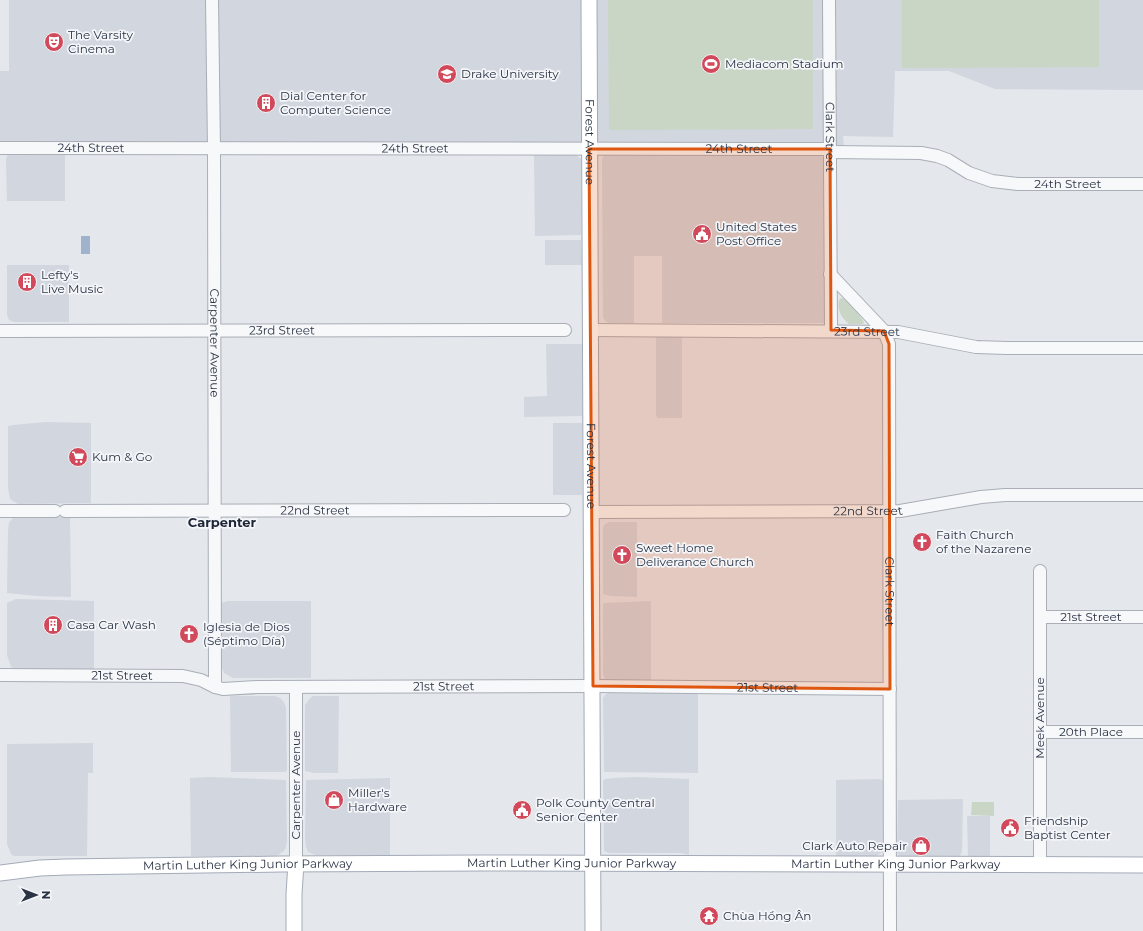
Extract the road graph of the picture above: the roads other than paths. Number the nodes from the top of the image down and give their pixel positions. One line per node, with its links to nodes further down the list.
1 (212, 0): 5 (street, Carpenter Avenue)
2 (589, 0): 6 (main road, Forest Avenue)
3 (829, 0): 7 (street, Clark Street)
4 (0, 148): 5 (street, 24th Street)
5 (214, 148): 6 (street, 24th Street); 11 (street, Carpenter Avenue)
6 (589, 149): 7 (street, 24th Street); 13 (main road, Forest Avenue)
7 (830, 151): 8 (street, 24th Street); 9 (street, Clark Street)
8 (1143, 184)
9 (830, 274): 14 (street, Clark Street); 15 (street, Clark Street)
10 (0, 330): 11 (street, 23rd Street)
11 (215, 330): 12 (street, 23rd Street); 18 (street, Carpenter Avenue)
12 (565, 330)
13 (590, 330): 14 (street, 23rd Street); 22 (main road, Forest Avenue)
14 (831, 330): 15 (street, 23rd Street)
15 (884, 331): 16 (street, 23rd Street); 21 (street, Clark Street)
16 (1143, 348)
17 (1143, 495): 21 (street, 22nd Street)
18 (215, 510): 19 (street, 22nd Street); 20 (street, 22nd Street); 28 (street, Carpenter Avenue)
19 (564, 510)
20 (0, 511)
21 (890, 511): 22 (street, 22nd Street); 30 (street, Clark Street)
22 (591, 512): 27 (main road, Forest Avenue)
23 (1040, 571): 24 (street, Meek Avenue)
24 (1040, 617): 25 (street, 21st Street); 31 (street, Meek Avenue)
25 (1143, 617)
26 (0, 675): 28 (street, 21st Street)
27 (593, 686): 29 (street, 21st Street); 30 (street, 21st Street); 33 (main road, Forest Avenue)
28 (215, 687): 29 (street, 21st Street)
29 (296, 687): 34 (street, Carpenter Avenue)
30 (890, 689): 35 (street, Clark Street)
31 (1040, 732): 32 (street, 20th Place); 36 (street, Meek Avenue)
32 (1143, 732)
33 (593, 863): 34 (main road, Martin Luther King Junior Parkway); 35 (main road, Martin Luther King Junior Parkway); 40 (main road, Forest Avenue)
34 (296, 864): 38 (main road, Martin Luther King Junior Parkway); 39 (main road, Carpenter Avenue)
35 (890, 865): 36 (main road, Martin Luther King Junior Parkway); 41 (street, Clark Street)
36 (1040, 865): 37 (main road, Martin Luther King Junior Parkway)
37 (1143, 865)
38 (0, 873)
39 (294, 931)
40 (593, 931)
41 (890, 931)

